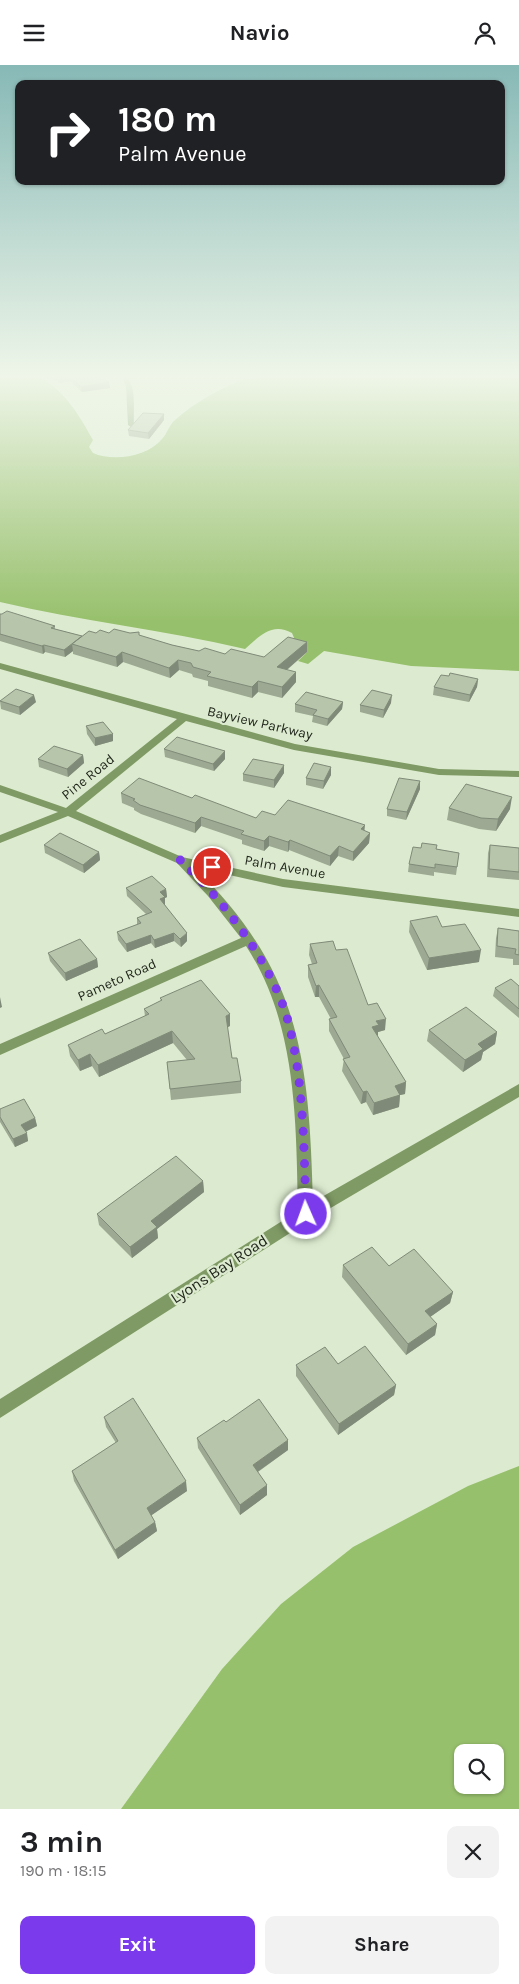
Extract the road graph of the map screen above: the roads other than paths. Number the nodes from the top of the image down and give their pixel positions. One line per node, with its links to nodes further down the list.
1 (0, 666): 2 (street, Bayview Parkway)
2 (184, 718): 3 (street, Bayview Parkway); 5 (street, Pine Road)
3 (519, 774)
4 (0, 788): 5 (street, Palm Avenue)
5 (68, 813): 6 (street, Pine Road); 7 (street, Palm Avenue)
6 (0, 839)
7 (180, 860): 8 (street, Palm Avenue); 9 (street)
8 (519, 913)
9 (247, 939): 10 (street, Pameto Road); 12 (street)
10 (0, 1050)
11 (519, 1090): 12 (street, Lyons Bay Road)
12 (306, 1214): 13 (street, Lyons Bay Road)
13 (0, 1409)

